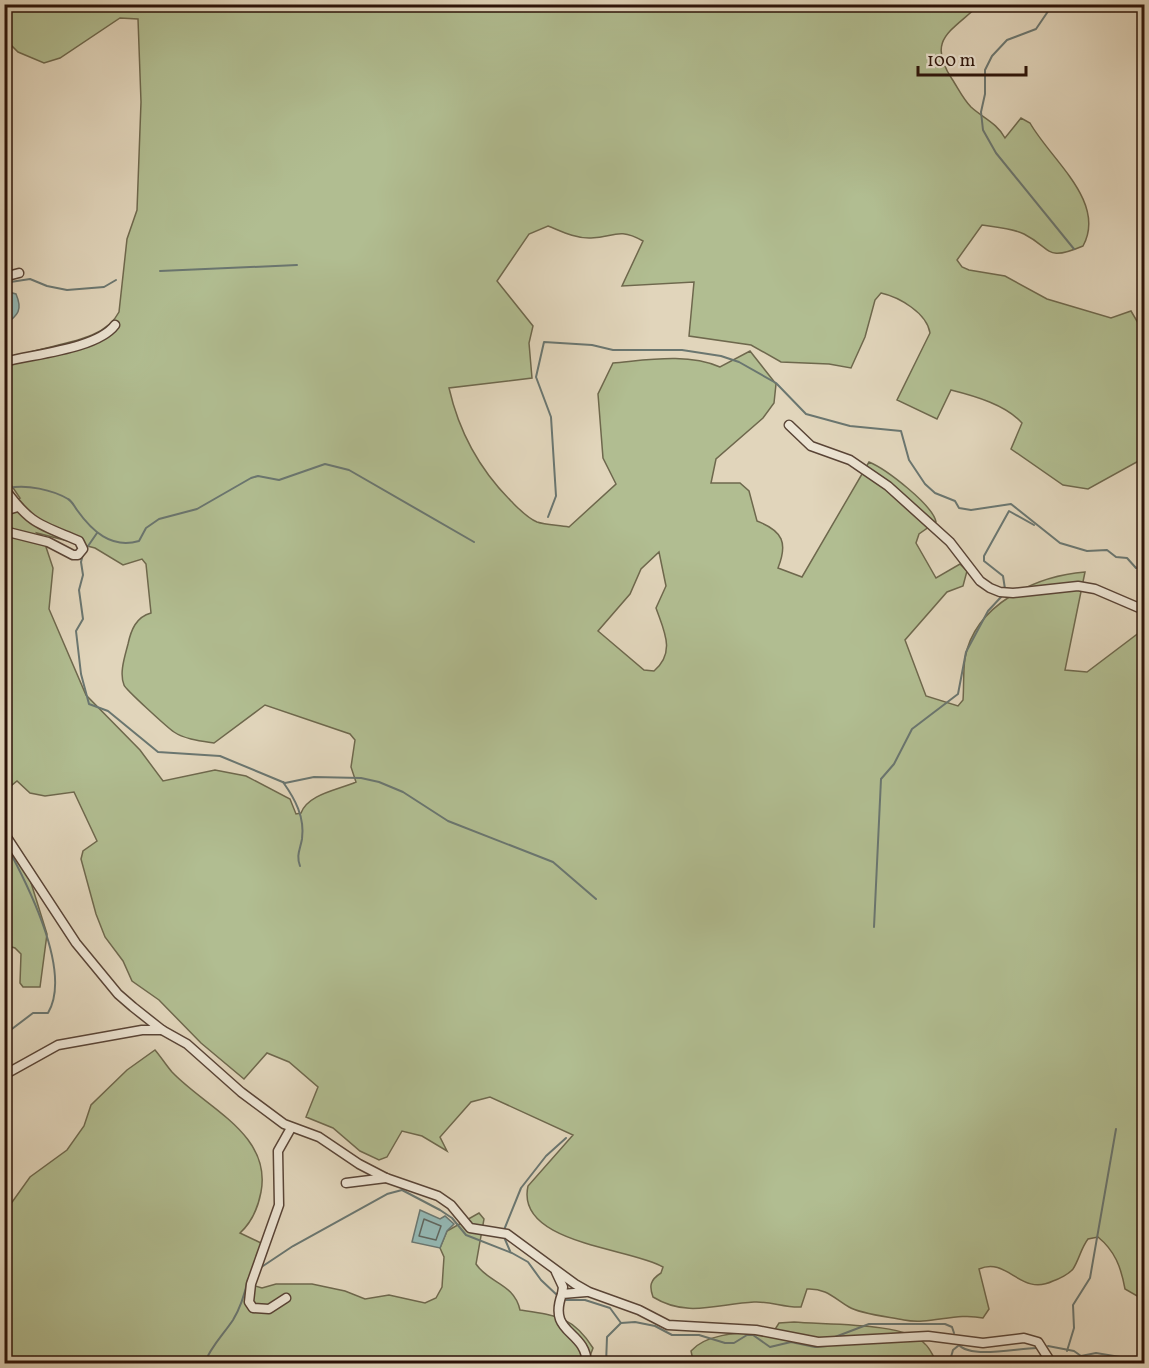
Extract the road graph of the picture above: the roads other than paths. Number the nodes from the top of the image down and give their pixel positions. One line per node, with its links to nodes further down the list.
1 (20, 273): 2 (street)
2 (4, 277)
3 (115, 325): 4 (street)
4 (4, 362)
5 (789, 425): 10 (street)
6 (4, 488): 7 (street)
7 (18, 507): 8 (street); 9 (street)
8 (4, 511)
9 (4, 531)
10 (1144, 610)
11 (4, 833): 12 (street)
12 (162, 1030): 13 (street); 14 (street)
13 (4, 1075)
14 (291, 1128): 15 (street); 20 (street)
15 (386, 1178): 16 (street); 17 (street)
16 (346, 1183)
17 (556, 1271): 18 (street); 19 (street)
18 (589, 1292): 19 (street); 22 (street)
19 (562, 1294): 21 (street)
20 (286, 1298)
21 (587, 1364)
22 (1052, 1364)

